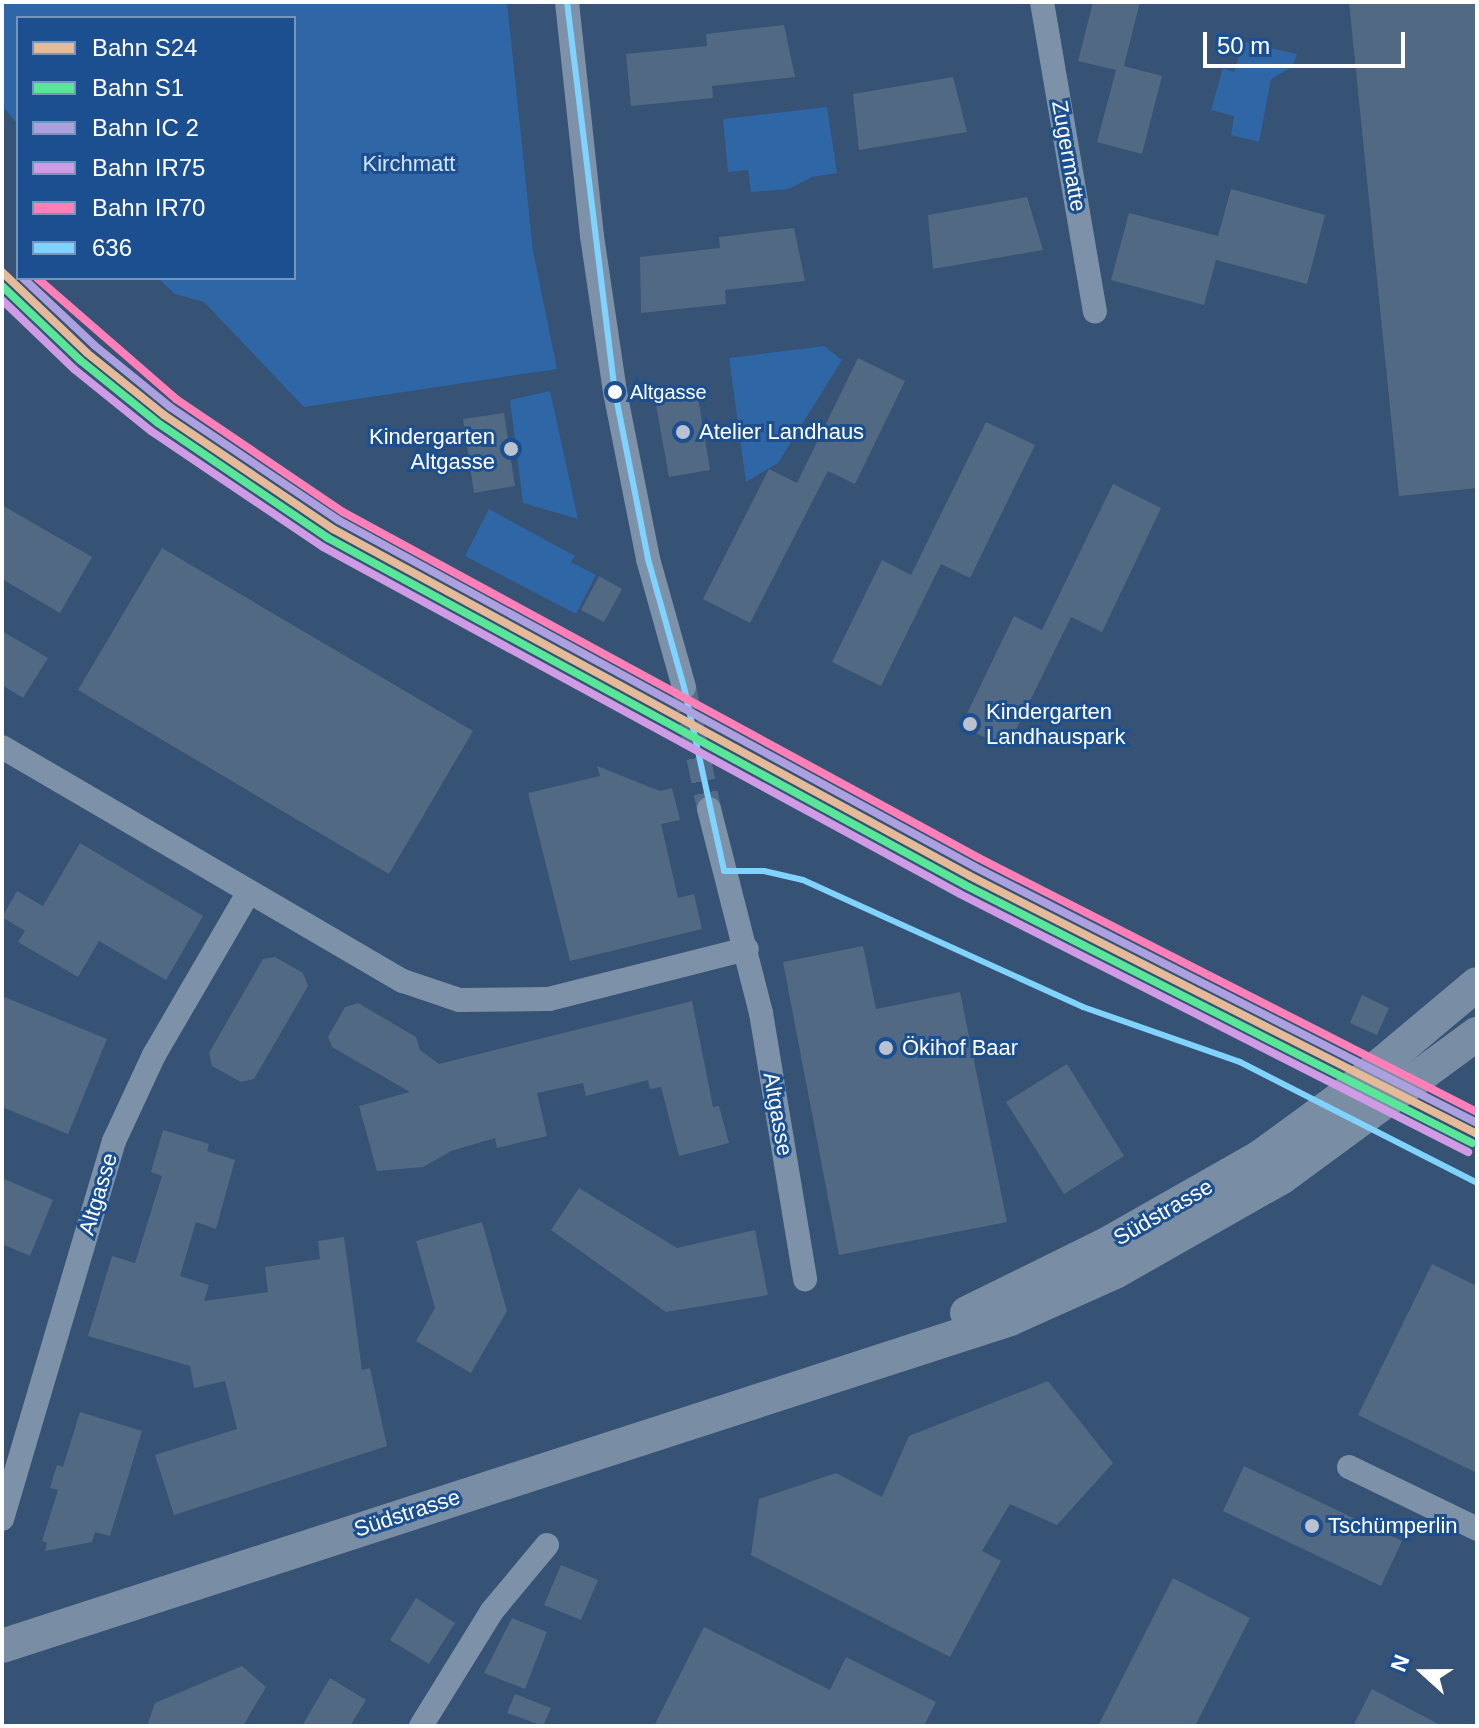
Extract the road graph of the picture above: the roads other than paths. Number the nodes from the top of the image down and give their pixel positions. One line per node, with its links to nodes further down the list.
1 (567, 2): 4 (street)
2 (1042, 2): 3 (street, Zugermatte)
3 (1095, 311)
4 (684, 687)
5 (2, 747): 7 (street)
6 (709, 809): 8 (street, Altgasse)
7 (249, 892): 8 (street); 14 (street, Altgasse)
8 (747, 949): 11 (street, Altgasse)
9 (1475, 985): 12 (main road, Südstrasse)
10 (1477, 1034): 12 (main road, Südstrasse)
11 (805, 1279)
12 (813, 1383): 17 (main road, Südstrasse)
13 (1349, 1467): 15 (street)
14 (2, 1519)
15 (1477, 1529)
16 (547, 1545): 18 (street)
17 (2, 1646)
18 (421, 1726)

